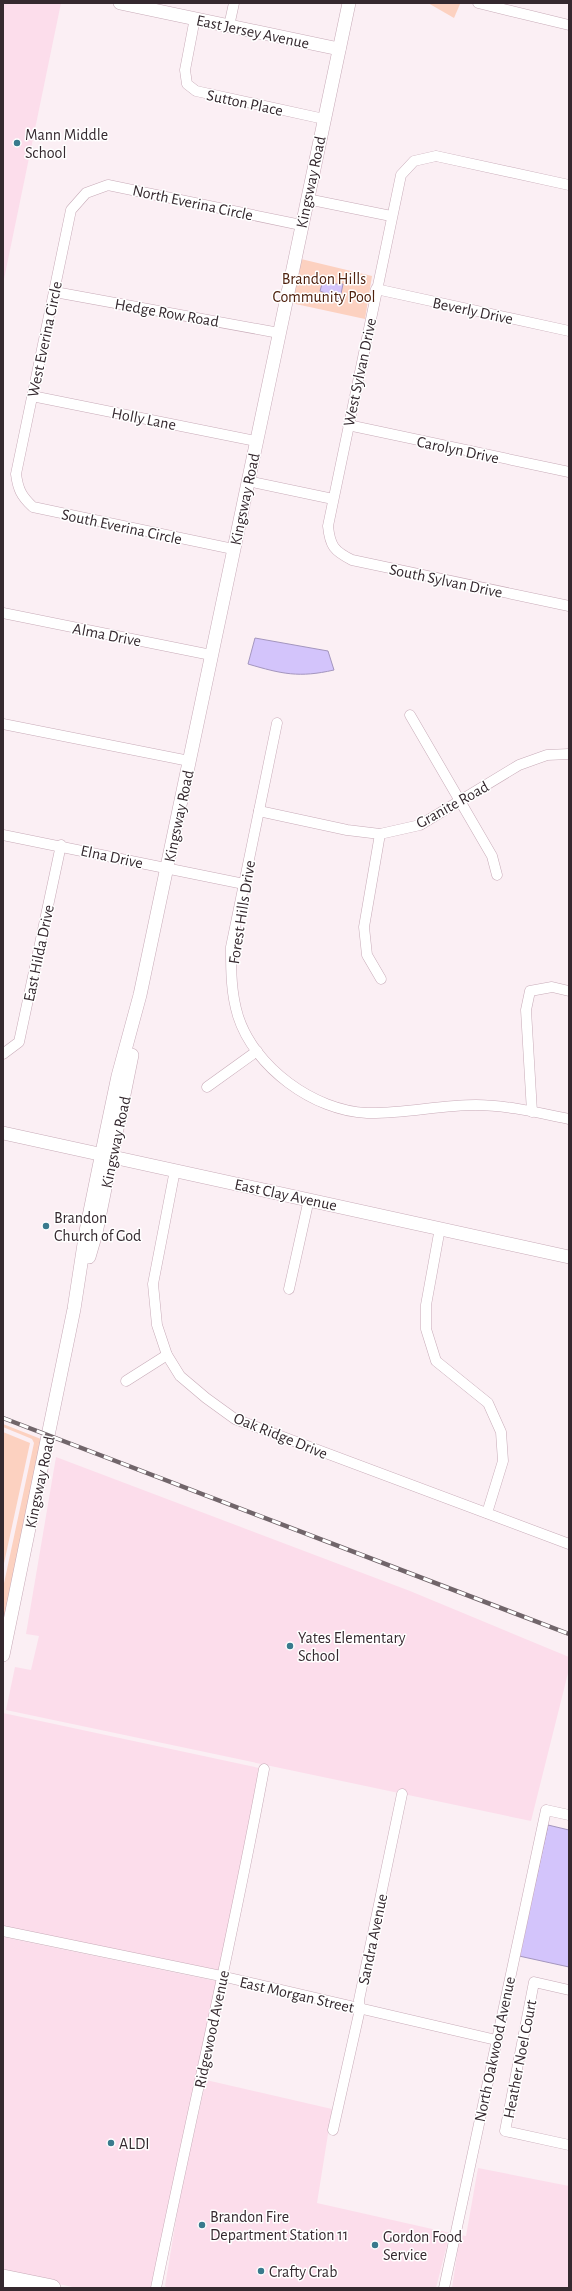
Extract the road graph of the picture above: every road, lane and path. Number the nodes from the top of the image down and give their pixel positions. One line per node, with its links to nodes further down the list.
1 (120, 3): 5 (street, East Jersey Avenue)
2 (234, 3): 7 (street)
3 (349, 3): 8 (street, Kingsway Road)
4 (478, 3): 6 (street)
5 (195, 18): 7 (street, East Jersey Avenue); 9 (street, Sutton Place)
6 (569, 25)
7 (229, 26): 8 (street, East Jersey Avenue)
8 (339, 49): 9 (street, Kingsway Road)
9 (324, 119): 12 (street, Kingsway Road)
10 (569, 185): 13 (street, West Sylvan Drive)
11 (86, 193): 14 (street, North Everina Circle); 16 (street, West Everina Circle)
12 (307, 199): 13 (street); 14 (street, Kingsway Road)
13 (391, 216): 15 (street, West Sylvan Drive)
14 (301, 225): 18 (street, Kingsway Road)
15 (376, 289): 17 (street, Beverly Drive); 20 (street, West Sylvan Drive)
16 (55, 292): 18 (street, Hedge Row Road); 19 (street, West Everina Circle)
17 (569, 331)
18 (278, 333): 21 (street, Kingsway Road)
19 (32, 396): 21 (street, Holly Lane); 24 (street, West Everina Circle)
20 (348, 425): 22 (street, Carolyn Drive); 25 (street, West Sylvan Drive)
21 (256, 441): 23 (street, Kingsway Road)
22 (569, 472)
23 (248, 481): 25 (street); 27 (street, Kingsway Road)
24 (18, 490): 27 (street, South Everina Circle)
25 (333, 499): 26 (street, West Sylvan Drive)
26 (330, 542): 28 (street, South Sylvan Drive)
27 (233, 549): 30 (street, Kingsway Road)
28 (569, 606)
29 (3, 613): 30 (street, Alma Drive)
30 (211, 655): 35 (street, Kingsway Road)
31 (410, 715): 36 (street)
32 (3, 724): 35 (street)
33 (277, 724): 37 (street, Forest Hills Drive)
34 (569, 754): 36 (street, Granite Road)
35 (189, 761): 41 (street, Kingsway Road)
36 (460, 802): 38 (street, Granite Road); 42 (street)
37 (259, 811): 38 (street, Granite Road); 43 (street, Forest Hills Drive)
38 (380, 834): 44 (street)
39 (3, 835): 40 (street, Elna Drive)
40 (61, 845): 41 (street, Elna Drive); 47 (street, East Hilda Drive)
41 (167, 868): 43 (street, Elna Drive); 52 (street, Kingsway Road)
42 (496, 875)
43 (244, 884): 46 (street, Forest Hills Drive)
44 (381, 979)
45 (569, 991): 49 (street)
46 (257, 1051): 48 (street); 49 (street, Forest Hills Drive)
47 (3, 1054)
48 (207, 1087)
49 (532, 1112): 50 (street, Forest Hills Drive)
50 (569, 1119)
51 (3, 1133): 52 (street, East Clay Avenue)
52 (107, 1155): 53 (street, East Clay Avenue); 62 (street, Kingsway Road)
53 (175, 1170): 54 (street, East Clay Avenue); 58 (street, Oak Ridge Drive)
54 (309, 1199): 55 (street, East Clay Avenue); 57 (street)
55 (440, 1228): 56 (street, East Clay Avenue); 60 (street)
56 (569, 1257)
57 (289, 1290)
58 (167, 1355): 59 (street); 60 (street, Oak Ridge Drive)
59 (126, 1381)
60 (487, 1513): 61 (street, Oak Ridge Drive)
61 (569, 1544)
62 (3, 1655)
63 (264, 1769): 67 (street, Ridgewood Avenue)
64 (402, 1794): 69 (street, Sandra Avenue)
65 (569, 1815): 70 (street, North Oakwood Avenue)
66 (3, 1931): 67 (street, East Morgan Street)
67 (221, 1976): 69 (street, East Morgan Street); 75 (street, Ridgewood Avenue)
68 (569, 1990): 72 (street, Heather Noel Court)
69 (360, 2009): 70 (street, East Morgan Street); 71 (street, Sandra Avenue)
70 (496, 2040): 76 (street, North Oakwood Avenue)
71 (333, 2130)
72 (569, 2145)
73 (3, 2278): 74 (highway)
74 (52, 2288)
75 (156, 2288)
76 (444, 2288)

